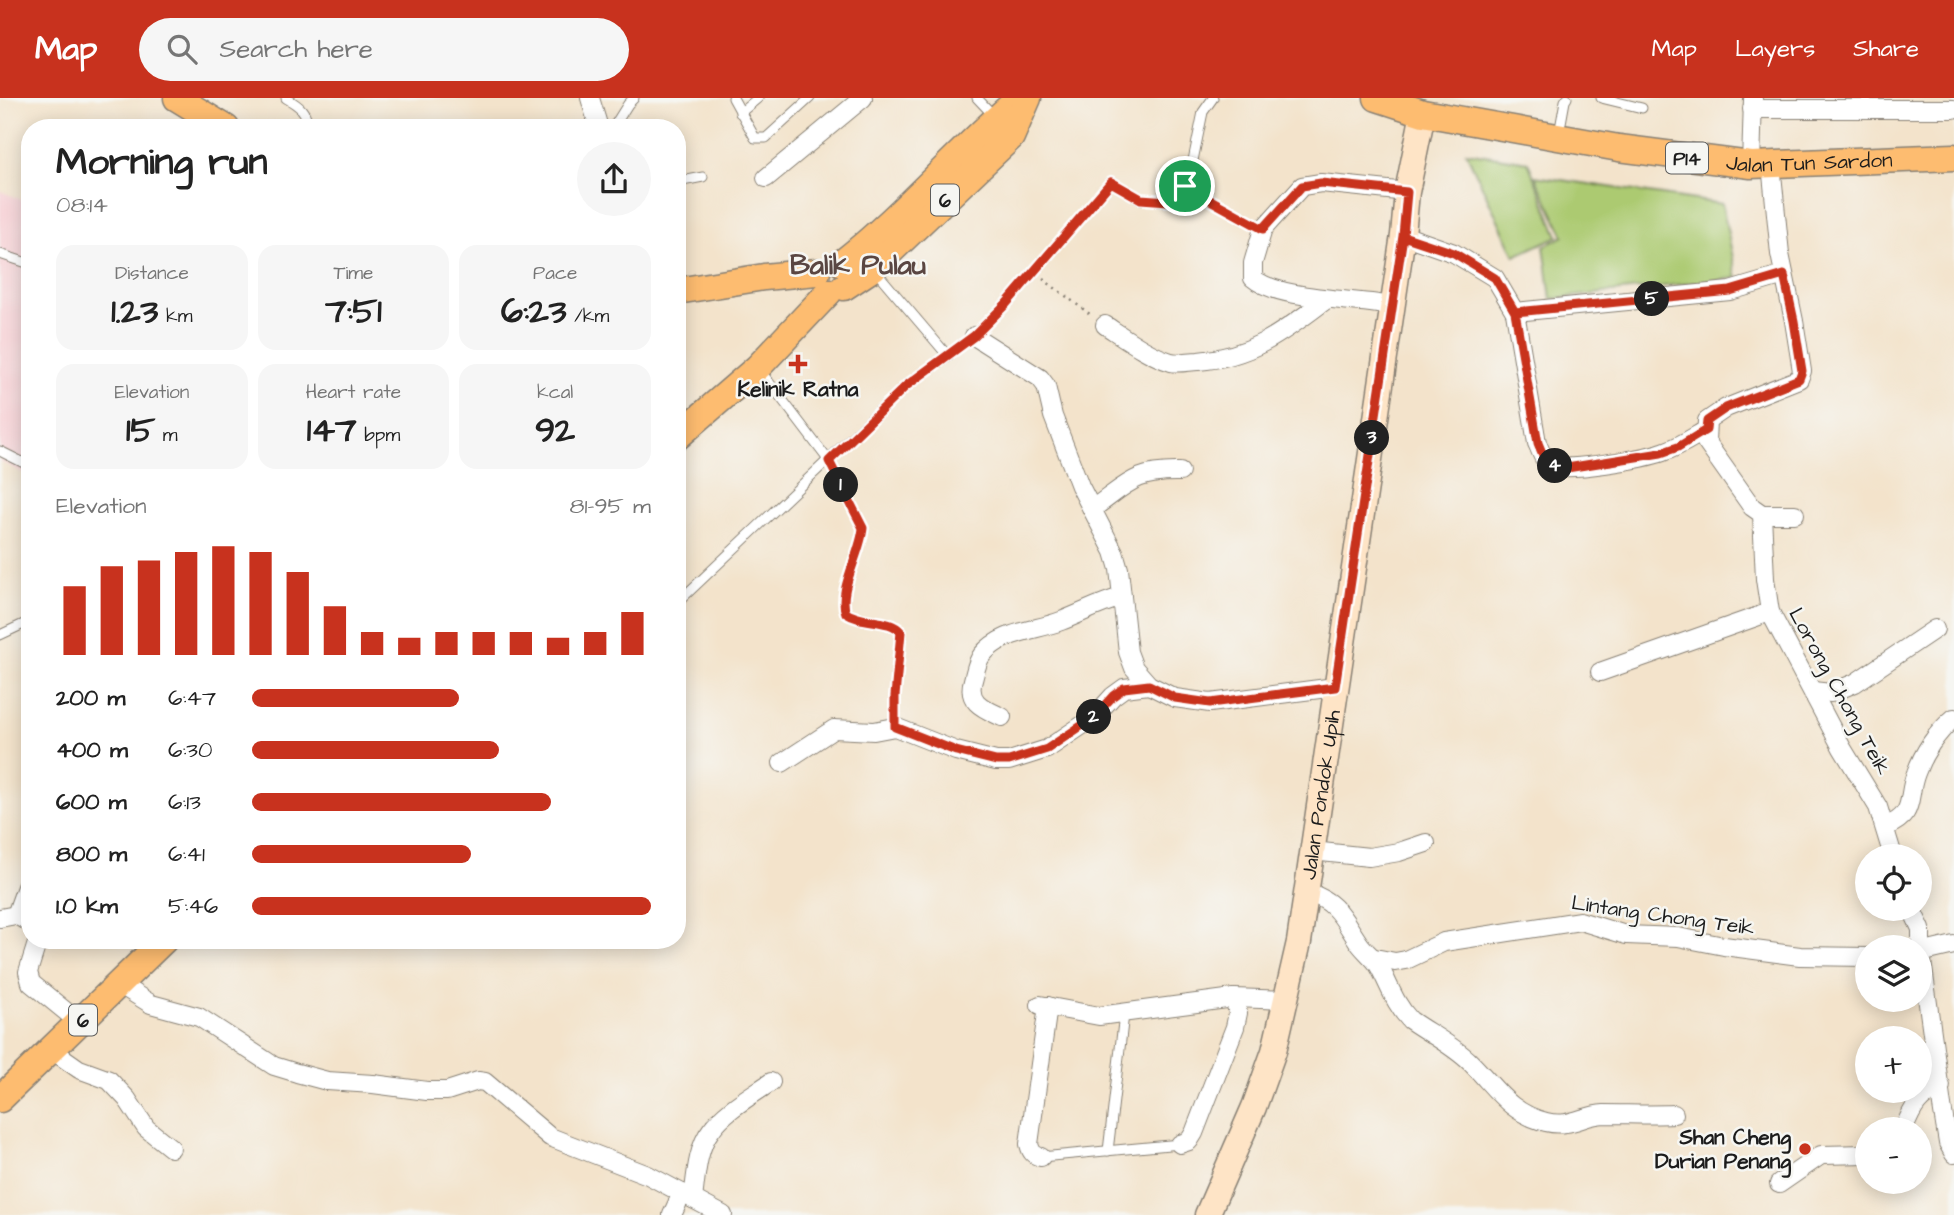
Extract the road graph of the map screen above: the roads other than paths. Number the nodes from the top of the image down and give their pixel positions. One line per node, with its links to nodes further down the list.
1 (177, 98): 22 (main road)
2 (286, 98): 23 (lane)
3 (590, 98): 24 (street)
4 (733, 98): 20 (lane)
5 (758, 98): 20 (lane)
6 (810, 98): 20 (lane)
7 (863, 98): 30 (street)
8 (977, 98): 21 (lane)
9 (1020, 98): 21 (main road, 6)
10 (1028, 98): 36 (main road, 6)
11 (1213, 98): 44 (lane)
12 (1377, 98): 17 (main road, Jalan Tun Sardon / P14)
13 (1567, 98): 26 (lane)
14 (1601, 98): 18 (lane)
15 (629, 100): 25 (lane)
16 (1752, 104): 19 (street); 28 (street)
17 (1424, 105): 26 (main road, Jalan Tun Sardon / P14); 32 (main road, Jalan Pondok Upih)
18 (1642, 108)
19 (1954, 109)
20 (740, 113)
21 (996, 118): 38 (main road, 6)
22 (211, 119)
23 (307, 119)
24 (596, 119)
25 (618, 119)
26 (1559, 135): 28 (main road, Jalan Tun Sardon / P14)
27 (1954, 157): 28 (main road, Jalan Tun Sardon / P14)
28 (1761, 165): 37 (street)
29 (703, 177): 31 (lane)
30 (766, 178)
31 (686, 180)
32 (1407, 192): 33 (main road, Jalan Pondok Upih); 40 (street)
33 (1403, 236): 41 (main road, Jalan Pondok Upih); 42 (street)
34 (0, 254): 35 (lane)
35 (21, 261)
36 (873, 268): 38 (main road, 6); 45 (lane)
37 (1784, 275): 42 (street); 48 (street)
38 (833, 278): 39 (main road, 6); 46 (main road, 6)
39 (686, 290)
40 (1327, 299): 41 (street); 43 (street)
41 (1392, 306): 64 (main road, Jalan Pondok Upih)
42 (1515, 312): 48 (street)
43 (1105, 325)
44 (974, 336): 45 (lane); 53 (street)
45 (948, 355): 50 (lane)
46 (758, 367): 47 (main road, 6); 50 (lane)
47 (686, 430)
48 (1706, 430): 54 (street)
49 (0, 451): 51 (lane)
50 (829, 461): 56 (lane)
51 (21, 462)
52 (1180, 472): 53 (street)
53 (1092, 509): 57 (street)
54 (1762, 514): 55 (street); 58 (street, Lorong Chong Teik)
55 (1795, 514)
56 (686, 595)
57 (1122, 597): 63 (street); 66 (street)
58 (1770, 612): 62 (street); 65 (street, Lorong Chong Teik)
59 (21, 626): 61 (lane)
60 (1935, 629): 65 (street)
61 (0, 636)
62 (1600, 672)
63 (1149, 685): 64 (street); 68 (street)
64 (1335, 687): 72 (main road, Jalan Pondok Upih)
65 (1813, 691): 69 (street, Lorong Chong Teik)
66 (1002, 717)
67 (1954, 718): 69 (street)
68 (782, 763)
69 (1885, 827): 71 (street, Lorong Chong Teik)
70 (1426, 843): 72 (street)
71 (1890, 844)
72 (1311, 851): 73 (main road, Jalan Pondok Upih)
73 (1307, 892): 81 (street); 84 (main road, Jalan Pondok Upih)
74 (21, 902): 75 (street)
75 (15, 919)
76 (1954, 945): 79 (street)
77 (35, 949): 87 (street)
78 (155, 949): 82 (main road, 6)
79 (1932, 950)
80 (1855, 957): 81 (street, Lintang Chong Teik)
81 (1374, 958): 92 (street)
82 (120, 984): 87 (main road, 6); 101 (street)
83 (1234, 998): 84 (street); 86 (street); 94 (street)
84 (1287, 1000): 104 (main road, Jalan Pondok Upih)
85 (1929, 1012): 90 (street)
86 (1124, 1014): 96 (lane); 99 (street)
87 (80, 1023): 88 (main road, 6)
88 (52, 1050): 91 (main road, 6); 95 (street)
89 (771, 1082): 101 (street)
90 (1941, 1086): 93 (street); 97 (street)
91 (0, 1099)
92 (1674, 1114)
93 (1909, 1117)
94 (1180, 1144): 96 (lane)
95 (171, 1148)
96 (1108, 1151): 99 (lane)
97 (1954, 1154)
98 (1855, 1155): 100 (street)
99 (1041, 1157)
100 (1779, 1184)
101 (687, 1196): 102 (street); 103 (street)
102 (672, 1215)
103 (723, 1215)
104 (1207, 1215)

